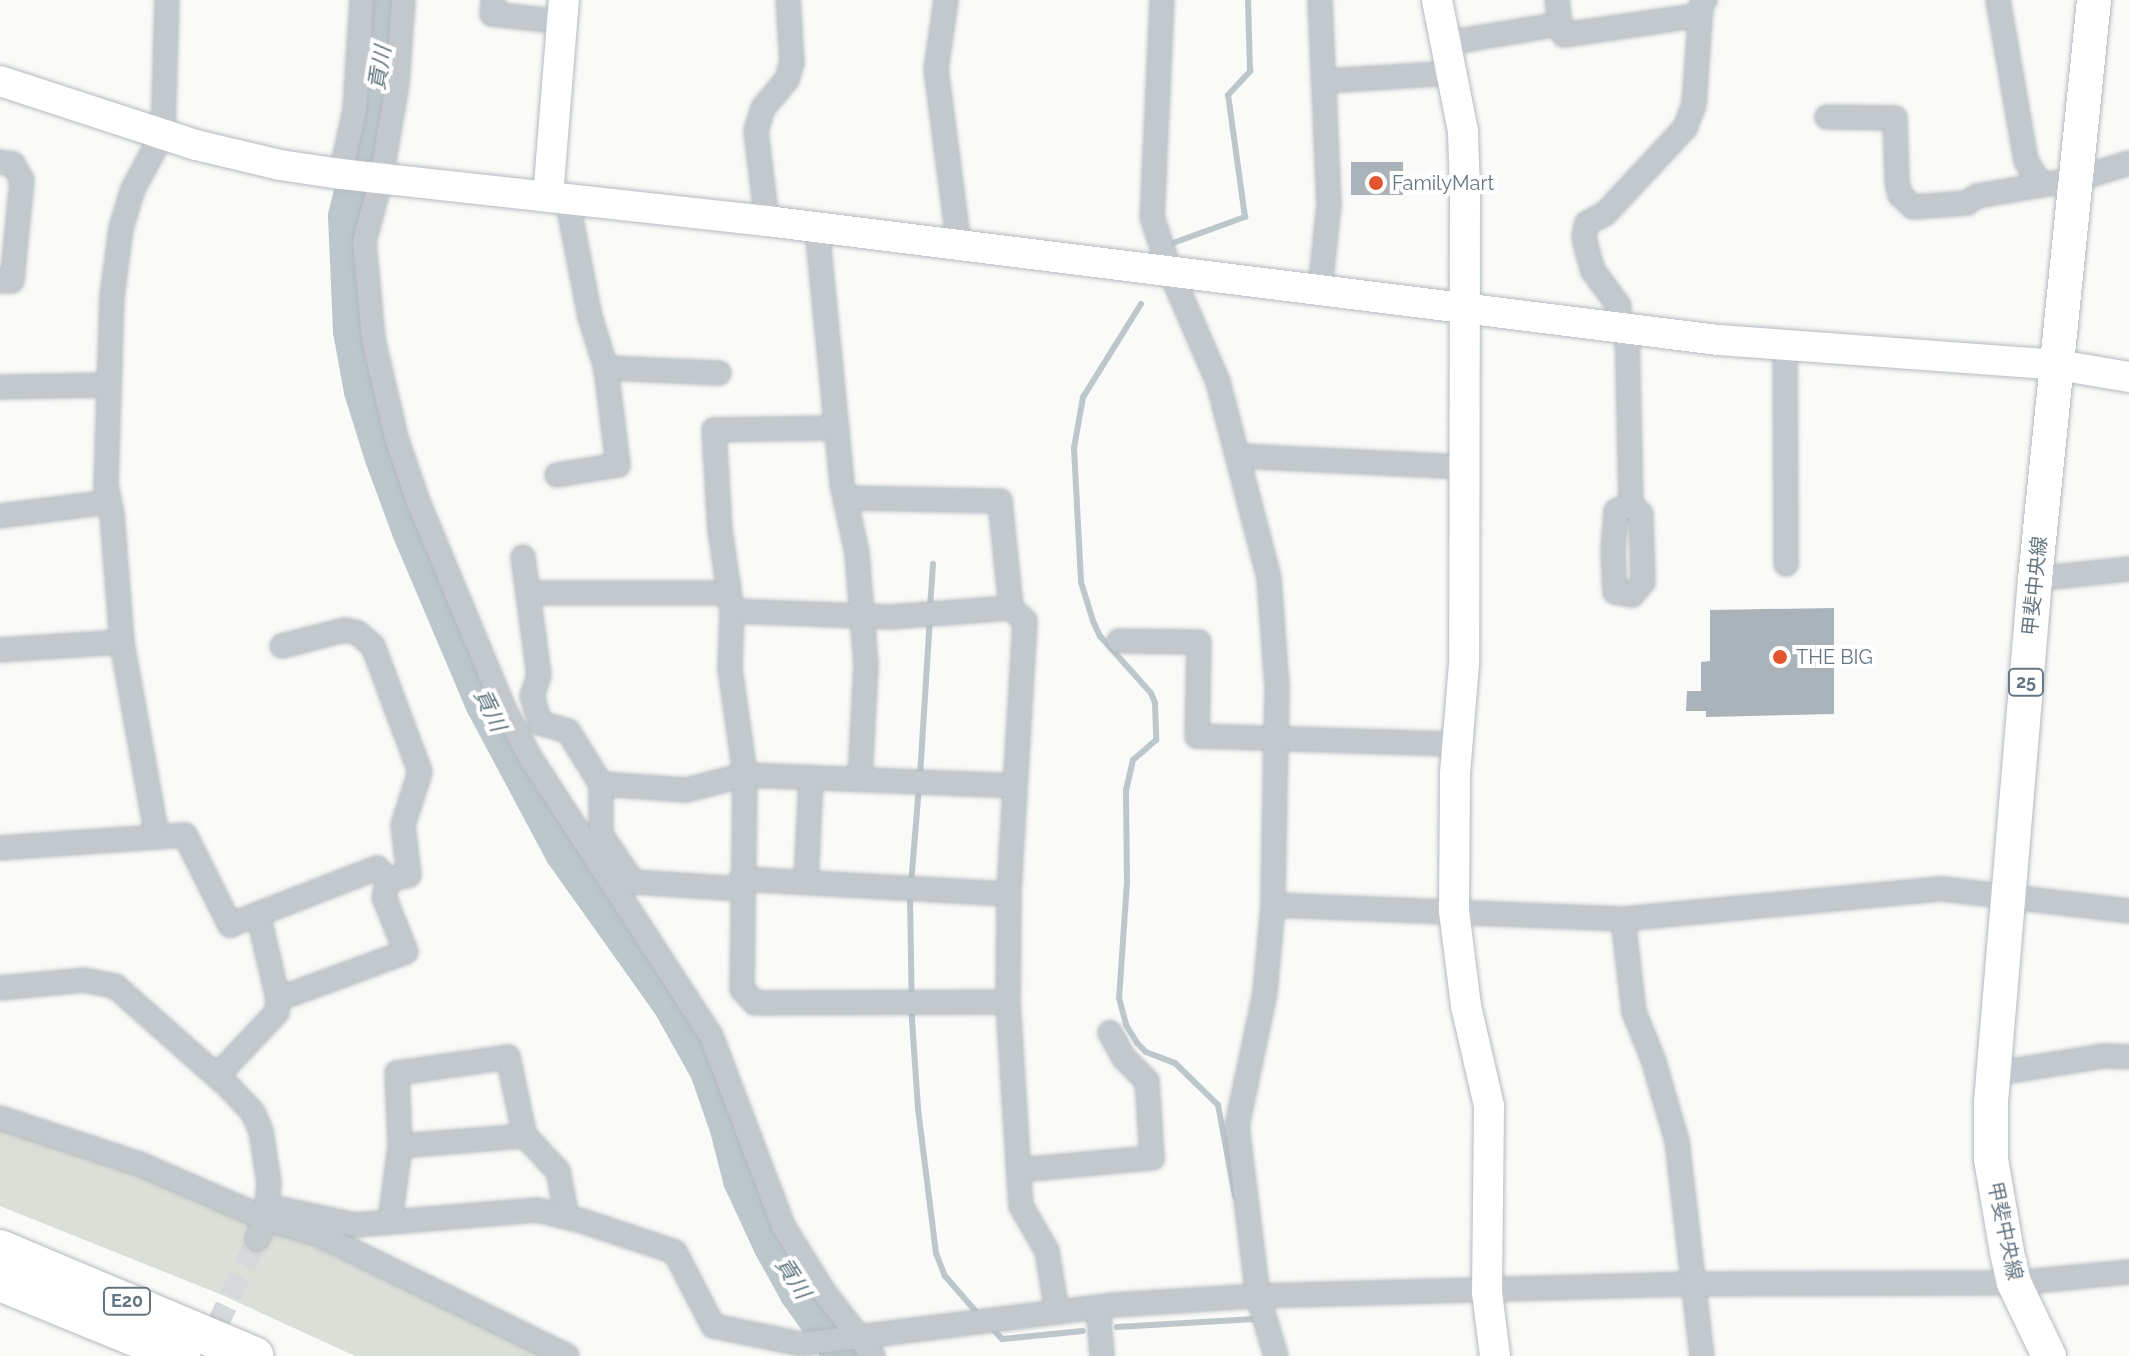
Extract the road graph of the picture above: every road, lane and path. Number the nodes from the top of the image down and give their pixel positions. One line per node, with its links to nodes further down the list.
1 (167, 0): 21 (street)
2 (362, 0): 24 (street)
3 (403, 0): 25 (street)
4 (493, 0): 14 (street)
5 (788, 0): 29 (street)
6 (946, 0): 31 (street)
7 (1162, 0): 32 (street)
8 (1320, 0): 19 (street)
9 (1437, 0): 16 (street)
10 (1557, 0): 15 (street)
11 (1998, 0): 27 (street)
12 (2094, 0): 26 (main road, 甲斐中央線 / 25)
13 (1703, 8): 15 (street); 36 (street)
14 (563, 11): 28 (street)
15 (1560, 24): 16 (street)
16 (1447, 43): 17 (street)
17 (1454, 73): 19 (street); 35 (street)
18 (0, 81): 21 (street)
19 (1324, 81): 34 (street)
20 (1827, 117): 27 (street)
21 (163, 133): 24 (street); 43 (street)
22 (0, 162): 33 (street)
23 (2129, 163): 26 (street)
24 (341, 174): 25 (street)
25 (377, 178): 28 (street); 107 (street)
26 (2077, 179): 27 (street); 39 (main road, 甲斐中央線 / 25)
27 (2041, 185)
28 (558, 198): 29 (street); 40 (street)
29 (767, 221): 30 (street)
30 (817, 228): 31 (street); 45 (street)
31 (959, 245): 32 (street)
32 (1170, 271): 34 (street); 46 (street)
33 (0, 281)
34 (1320, 289): 35 (street)
35 (1466, 307): 36 (street); 47 (street)
36 (1622, 329): 37 (street); 51 (street)
37 (1785, 345): 39 (street); 54 (street)
38 (2129, 353): 39 (street)
39 (2058, 365): 42 (street); 56 (main road, 甲斐中央線 / 25)
40 (606, 368): 41 (street); 48 (street)
41 (719, 373)
42 (2129, 377)
43 (109, 385): 44 (street); 50 (street)
44 (0, 387)
45 (837, 428): 49 (street); 58 (street)
46 (1239, 456): 47 (street); 65 (street)
47 (1463, 467): 66 (street)
48 (557, 475)
49 (845, 498): 59 (street); 60 (street)
50 (109, 502): 52 (street); 62 (street)
51 (1631, 505)
52 (0, 516)
53 (523, 557): 57 (street)
54 (1786, 564)
55 (2129, 569): 56 (street)
56 (2035, 579): 78 (main road, 甲斐中央線 / 25)
57 (528, 593): 58 (street); 70 (street)
58 (731, 602): 60 (street); 67 (street)
59 (1011, 608): 60 (street); 71 (street)
60 (861, 616): 69 (street)
61 (1119, 641): 65 (street)
62 (122, 642): 64 (street); 72 (street)
63 (282, 646): 74 (street)
64 (0, 650)
65 (1276, 740): 66 (street); 79 (street)
66 (1457, 744): 80 (street)
67 (745, 775): 68 (street); 70 (street); 76 (street)
68 (811, 778): 69 (street); 75 (street)
69 (860, 780): 71 (street)
70 (601, 784): 76 (street)
71 (1015, 786): 77 (street)
72 (157, 837): 73 (street); 82 (street)
73 (0, 848)
74 (388, 880): 82 (street); 85 (street)
75 (806, 882): 76 (street); 77 (street)
76 (741, 884): 86 (street)
77 (1009, 894): 86 (street)
78 (2007, 896): 81 (street); 83 (street); 89 (main road, 甲斐中央線 / 25)
79 (1273, 905): 80 (street); 104 (street)
80 (1454, 911): 83 (street); 103 (street)
81 (2129, 911)
82 (258, 914): 85 (street)
83 (1623, 919): 102 (street)
84 (0, 988): 90 (street)
85 (278, 999): 90 (street)
86 (1008, 1002): 94 (street)
87 (1110, 1033): 94 (street)
88 (2129, 1057): 89 (street)
89 (1992, 1074): 101 (main road, 甲斐中央線 / 25)
90 (217, 1076): 96 (street)
91 (0, 1118): 96 (street)
92 (525, 1136): 93 (street); 93 (street); 95 (street)
93 (400, 1146): 97 (street)
94 (1019, 1170): 106 (street)
95 (567, 1217): 97 (street); 108 (street)
96 (264, 1221): 97 (street); 111 (street)
97 (390, 1222)
98 (0, 1249): 110 (highway, E20)
99 (2129, 1272): 101 (street)
100 (0, 1282): 109 (highway, E20)
101 (2014, 1283): 102 (street); 117 (main road, 甲斐中央線 / 25)
102 (1696, 1284): 103 (street); 116 (street)
103 (1487, 1292): 104 (street); 115 (street)
104 (1250, 1297): 105 (street); 114 (street)
105 (1098, 1307): 106 (street); 113 (street)
106 (1057, 1312): 107 (street)
107 (856, 1334): 108 (street); 112 (street)
108 (802, 1350)
109 (181, 1356)
110 (254, 1356)
111 (567, 1356)
112 (873, 1356)
113 (1102, 1356)
114 (1276, 1356)
115 (1495, 1356)
116 (1702, 1356)
117 (2049, 1356)

